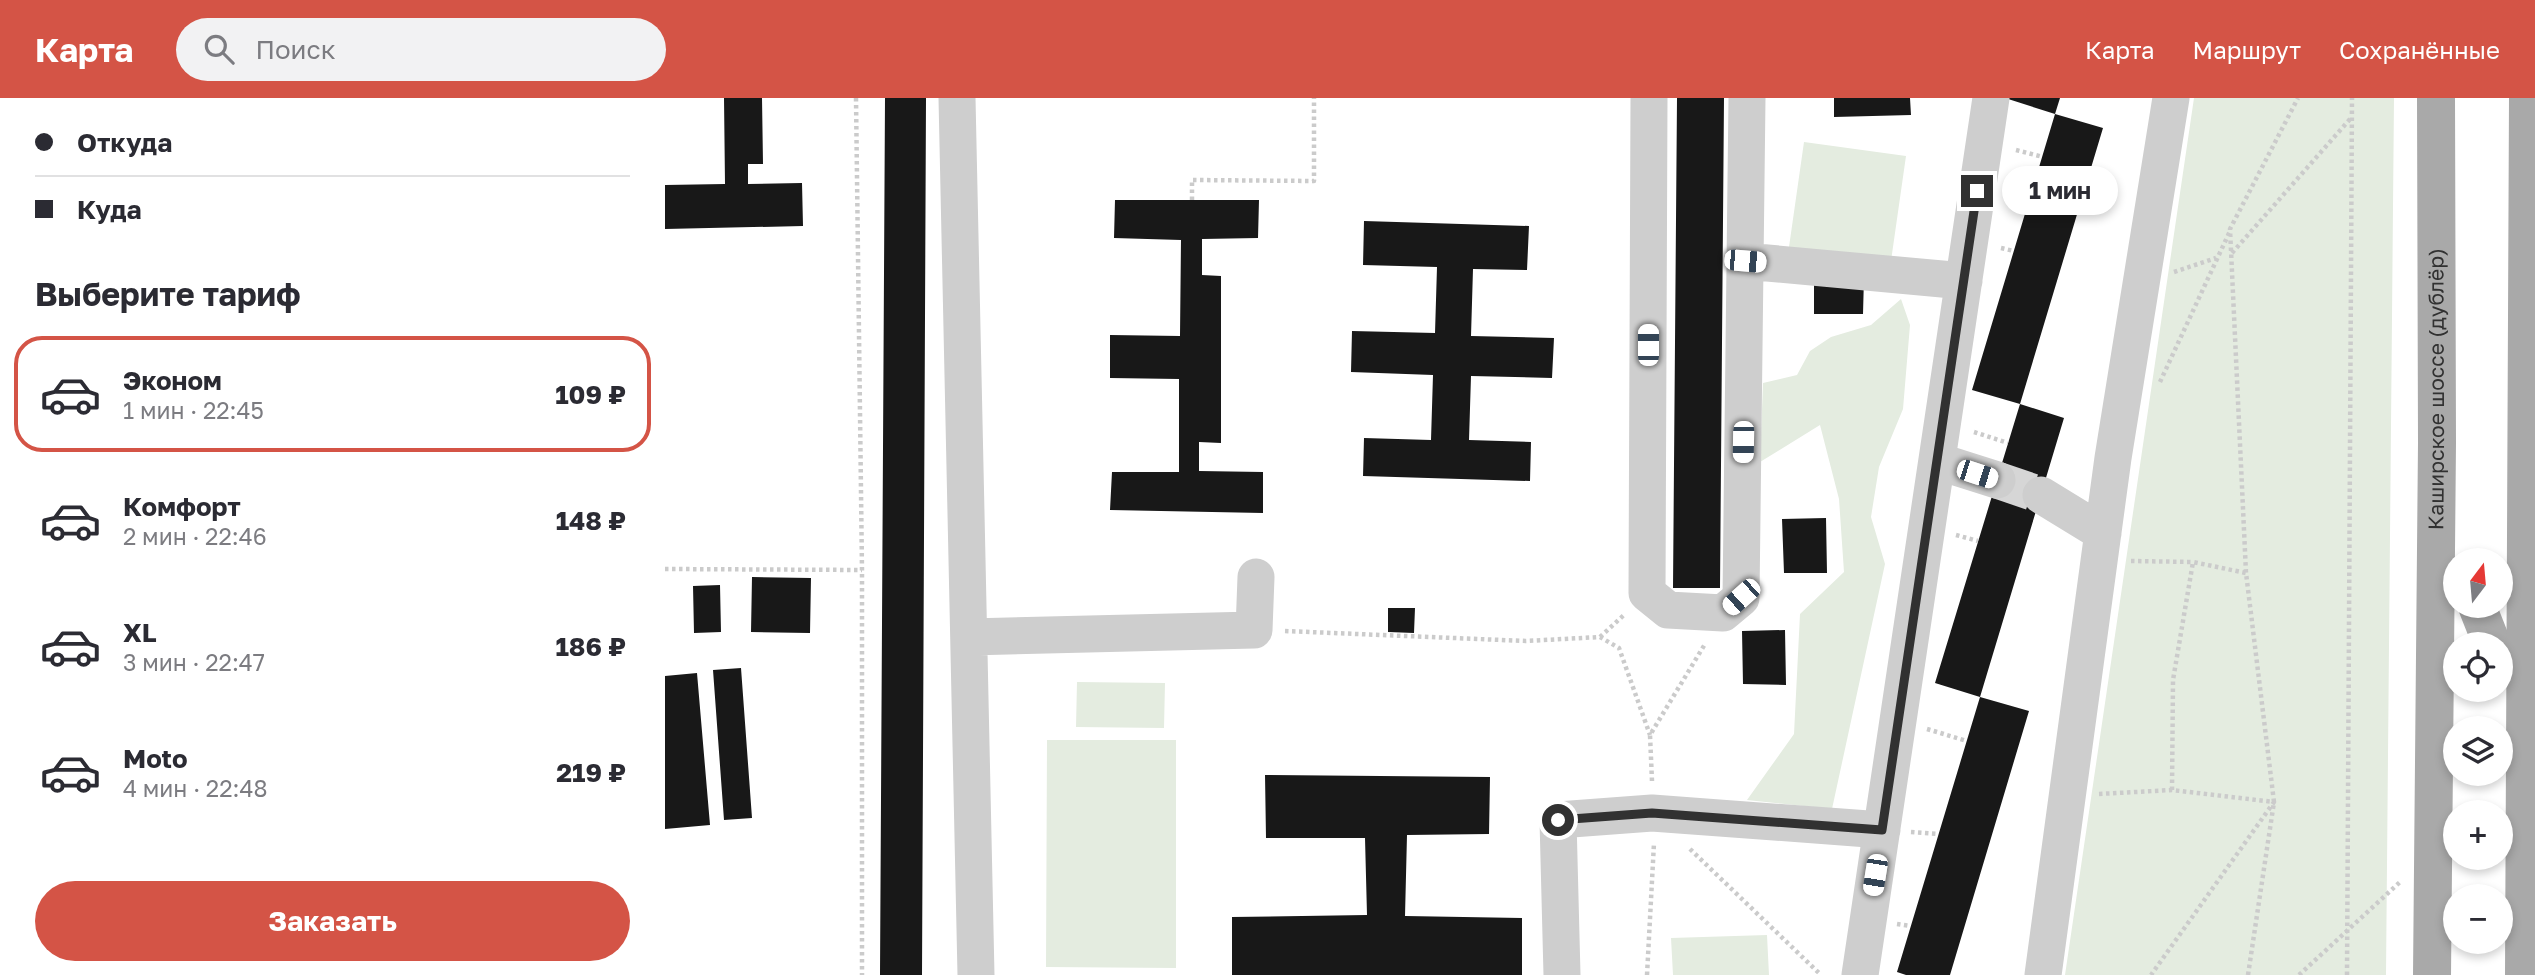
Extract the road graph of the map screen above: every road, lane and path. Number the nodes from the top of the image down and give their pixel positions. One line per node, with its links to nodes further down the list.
1 (856, 98): 27 (path)
2 (957, 98): 32 (lane)
3 (1314, 98): 13 (path)
4 (1649, 98): 30 (lane)
5 (1747, 98): 16 (lane)
6 (1991, 98): 17 (lane)
7 (2171, 98): 23 (lane)
8 (2298, 98): 14 (path)
9 (2352, 98): 12 (path)
10 (2436, 98): 19 (main road, Каширское шоссе (дублёр))
11 (2528, 98): 37 (main road)
12 (2352, 118): 15 (path); 44 (path)
13 (1192, 200)
14 (2231, 229): 15 (path); 18 (path)
15 (2232, 254): 28 (path)
16 (1745, 261): 17 (lane); 30 (lane)
17 (1964, 281): 20 (lane)
18 (2159, 384)
19 (2437, 443): 24 (main road); 56 (main road, Каширское шоссе (дублёр))
20 (1937, 461): 21 (lane); 34 (lane)
21 (1997, 480)
22 (2041, 495): 23 (lane)
23 (2101, 546): 25 (path); 39 (lane)
24 (2459, 548)
25 (2193, 562): 28 (path); 38 (path)
26 (665, 569): 27 (path)
27 (862, 570): 45 (path)
28 (2246, 573): 40 (path)
29 (1256, 577): 31 (lane)
30 (1723, 613): 35 (path)
31 (1254, 630): 32 (lane); 35 (path)
32 (969, 637): 46 (lane)
33 (2508, 702): 37 (main road)
34 (1898, 719): 36 (path); 42 (lane)
35 (1650, 735): 41 (path)
36 (1966, 741)
37 (2524, 766): 57 (main road)
38 (2172, 790): 39 (path); 40 (path)
39 (2066, 796): 51 (lane)
40 (2274, 802): 52 (path); 53 (path)
41 (1652, 813): 42 (lane); 47 (lane); 48 (path); 49 (path)
42 (1882, 830): 50 (lane)
43 (2403, 879): 44 (path)
44 (2347, 931): 54 (path); 55 (path)
45 (862, 975)
46 (976, 975)
47 (1562, 975)
48 (1647, 975)
49 (1821, 975)
50 (1860, 975)
51 (2043, 975)
52 (2151, 975)
53 (2248, 975)
54 (2299, 975)
55 (2347, 975)
56 (2433, 975)
57 (2524, 975)

